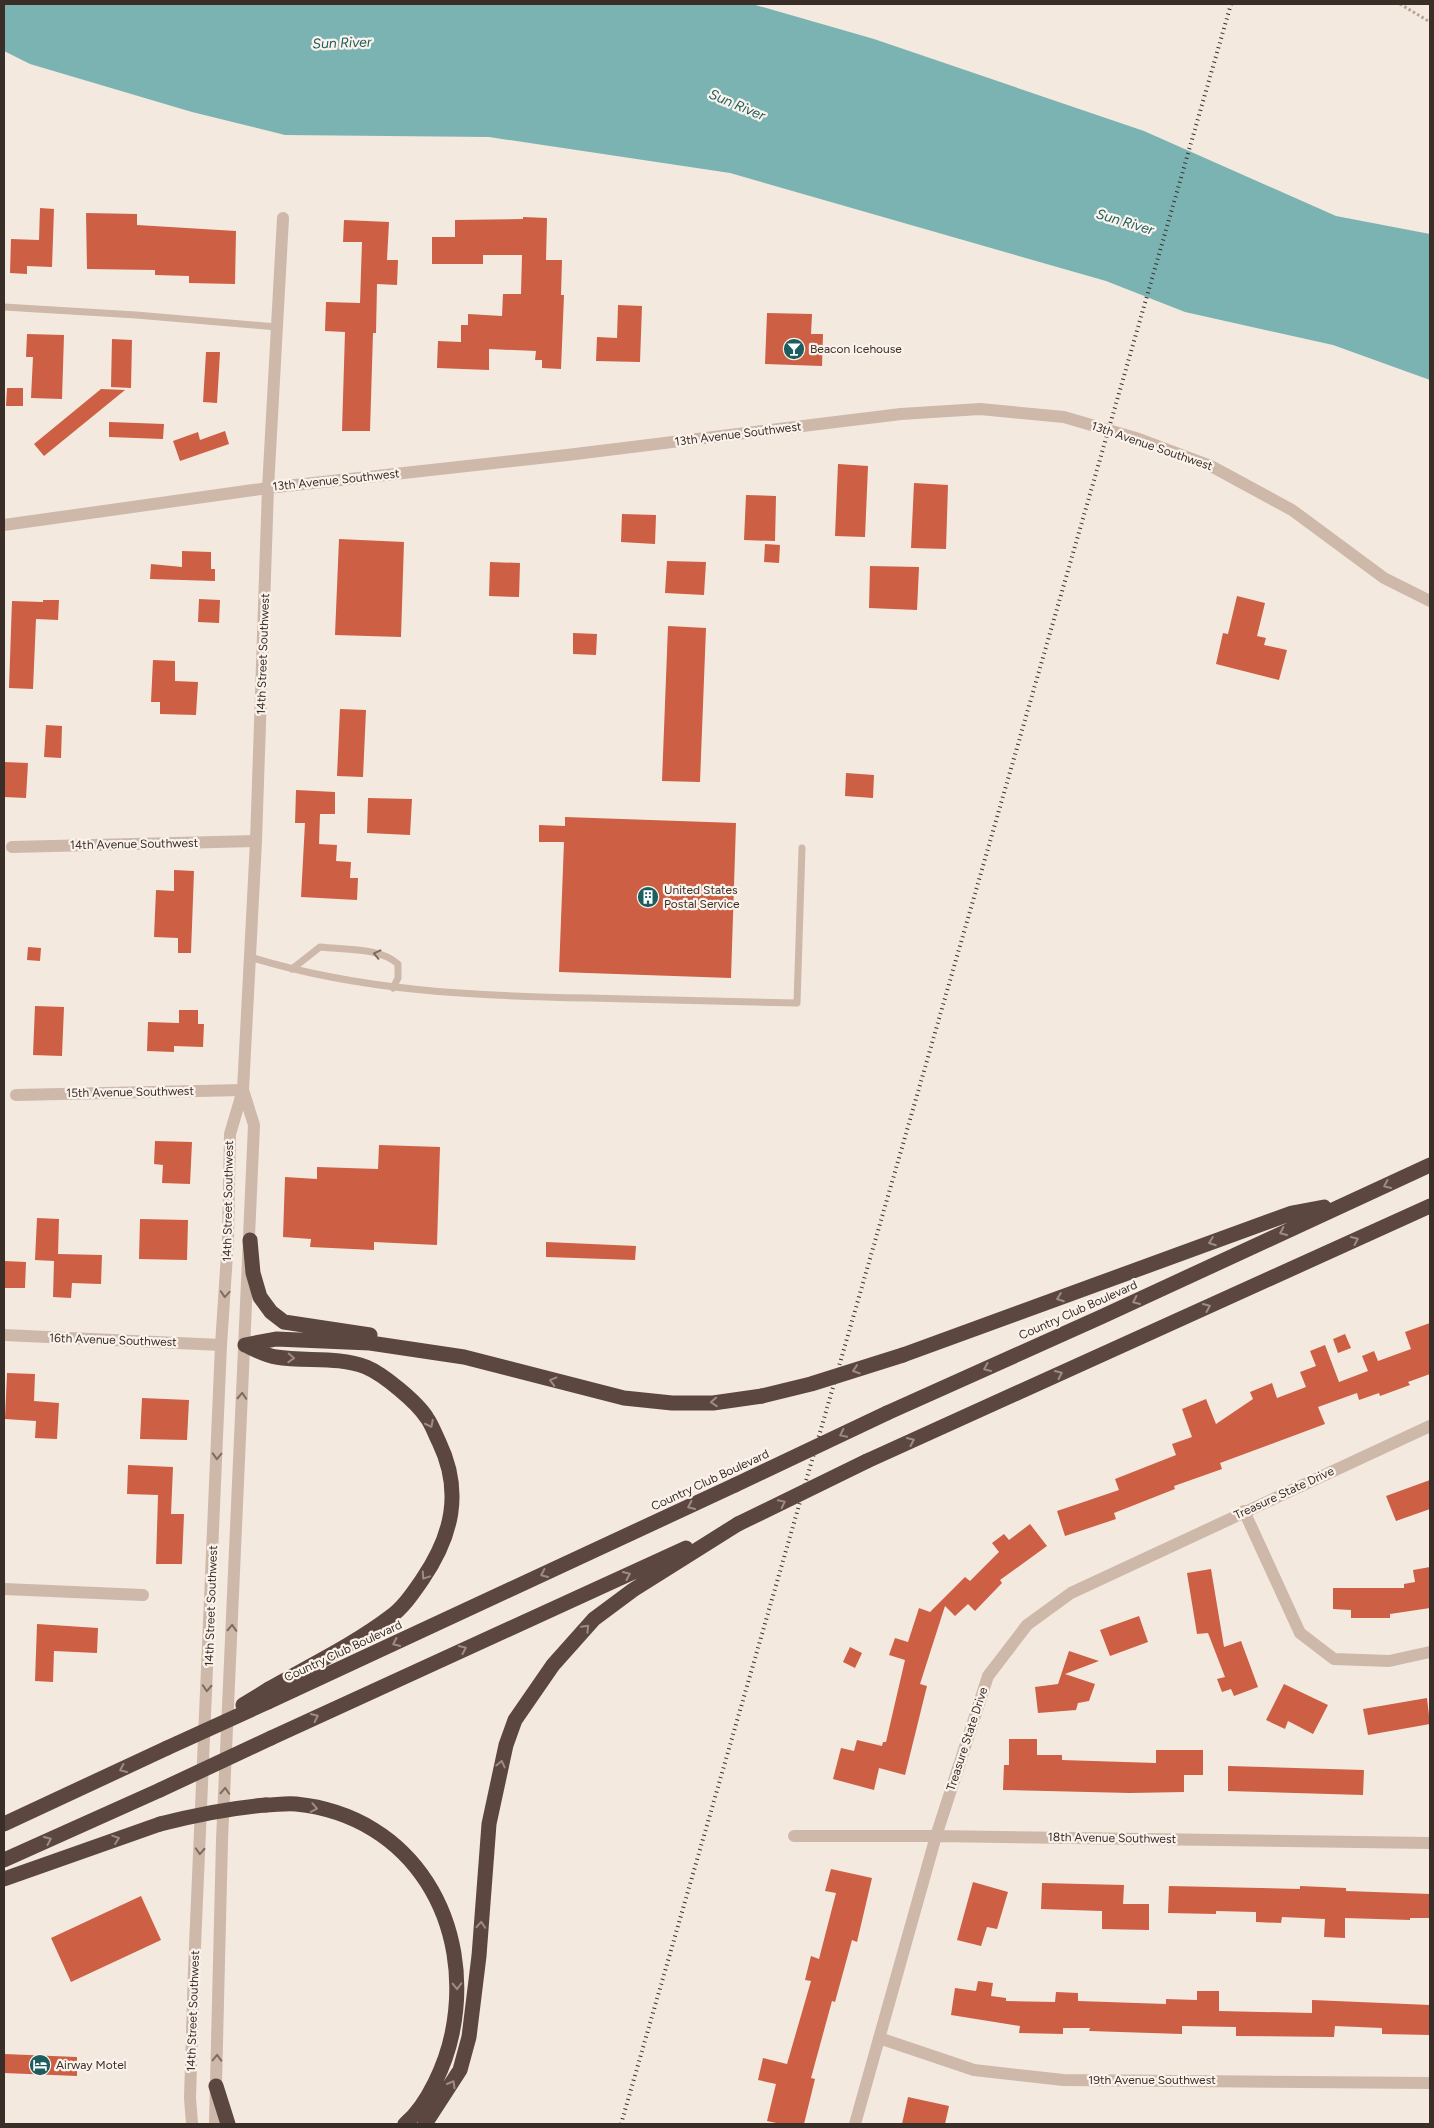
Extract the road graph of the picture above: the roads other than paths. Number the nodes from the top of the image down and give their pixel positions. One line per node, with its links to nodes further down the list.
1 (282, 218): 3 (street, 14th Street Southwest)
2 (4, 307): 3 (lane)
3 (277, 327): 4 (street, 14th Street Southwest)
4 (268, 488): 5 (street, 13th Avenue Southwest); 6 (street, 13th Avenue Southwest); 7 (street, 14th Street Southwest)
5 (4, 525)
6 (1430, 601)
7 (256, 841): 8 (street, 14th Avenue Southwest); 10 (street, 14th Street Southwest)
8 (12, 847)
9 (802, 848): 12 (lane)
10 (250, 957): 11 (lane); 13 (street, 14th Street Southwest)
11 (292, 969): 12 (lane); 12 (lane, one-way to 11)
12 (393, 988)
13 (244, 1090): 14 (street, 15th Avenue Southwest); 18 (street, 14th Street Southwest); 20 (street, 14th Street Southwest, one-way to 20)
14 (16, 1095)
15 (1430, 1165): 16 (highway, Country Club Boulevard, one-way to 16)
16 (1343, 1204): 22 (highway, one-way to 22, bridge); 29 (highway, Country Club Boulevard, one-way to 29, bridge)
17 (1430, 1206): 25 (highway, one-way to 17, bridge)
18 (250, 1240): 21 (street, 14th Street Southwest); 22 (highway)
19 (4, 1335): 20 (street, 16th Avenue Southwest)
20 (222, 1344): 21 (street, 16th Avenue Southwest); 39 (street, 14th Street Southwest, one-way to 39)
21 (244, 1345): 22 (highway); 29 (highway, one-way to 29); 38 (street, 14th Street Southwest, one-way to 21)
22 (409, 1348)
23 (1430, 1426): 24 (street, Treasure State Drive)
24 (1244, 1511): 28 (street); 32 (street, Treasure State Drive)
25 (738, 1524): 34 (highway, one-way to 25, bridge); 43 (highway, one-way to 25)
26 (4, 1589): 27 (street)
27 (143, 1596)
28 (1430, 1652)
29 (268, 1696): 30 (highway, Country Club Boulevard, one-way to 30, bridge)
30 (4, 1824)
31 (794, 1836): 32 (street, 18th Avenue Southwest)
32 (936, 1836): 33 (street, 18th Avenue Southwest); 36 (street, Treasure State Drive)
33 (1430, 1843)
34 (4, 1860)
35 (4, 1878): 42 (highway, one-way to 42, bridge)
36 (879, 2038): 37 (street, 19th Avenue Southwest); 44 (street, Treasure State Drive)
37 (1430, 2083)
38 (216, 2086): 40 (street, 14th Street Southwest); 41 (highway)
39 (192, 2124)
40 (215, 2124)
41 (228, 2124)
42 (405, 2124)
43 (425, 2124)
44 (855, 2124)

